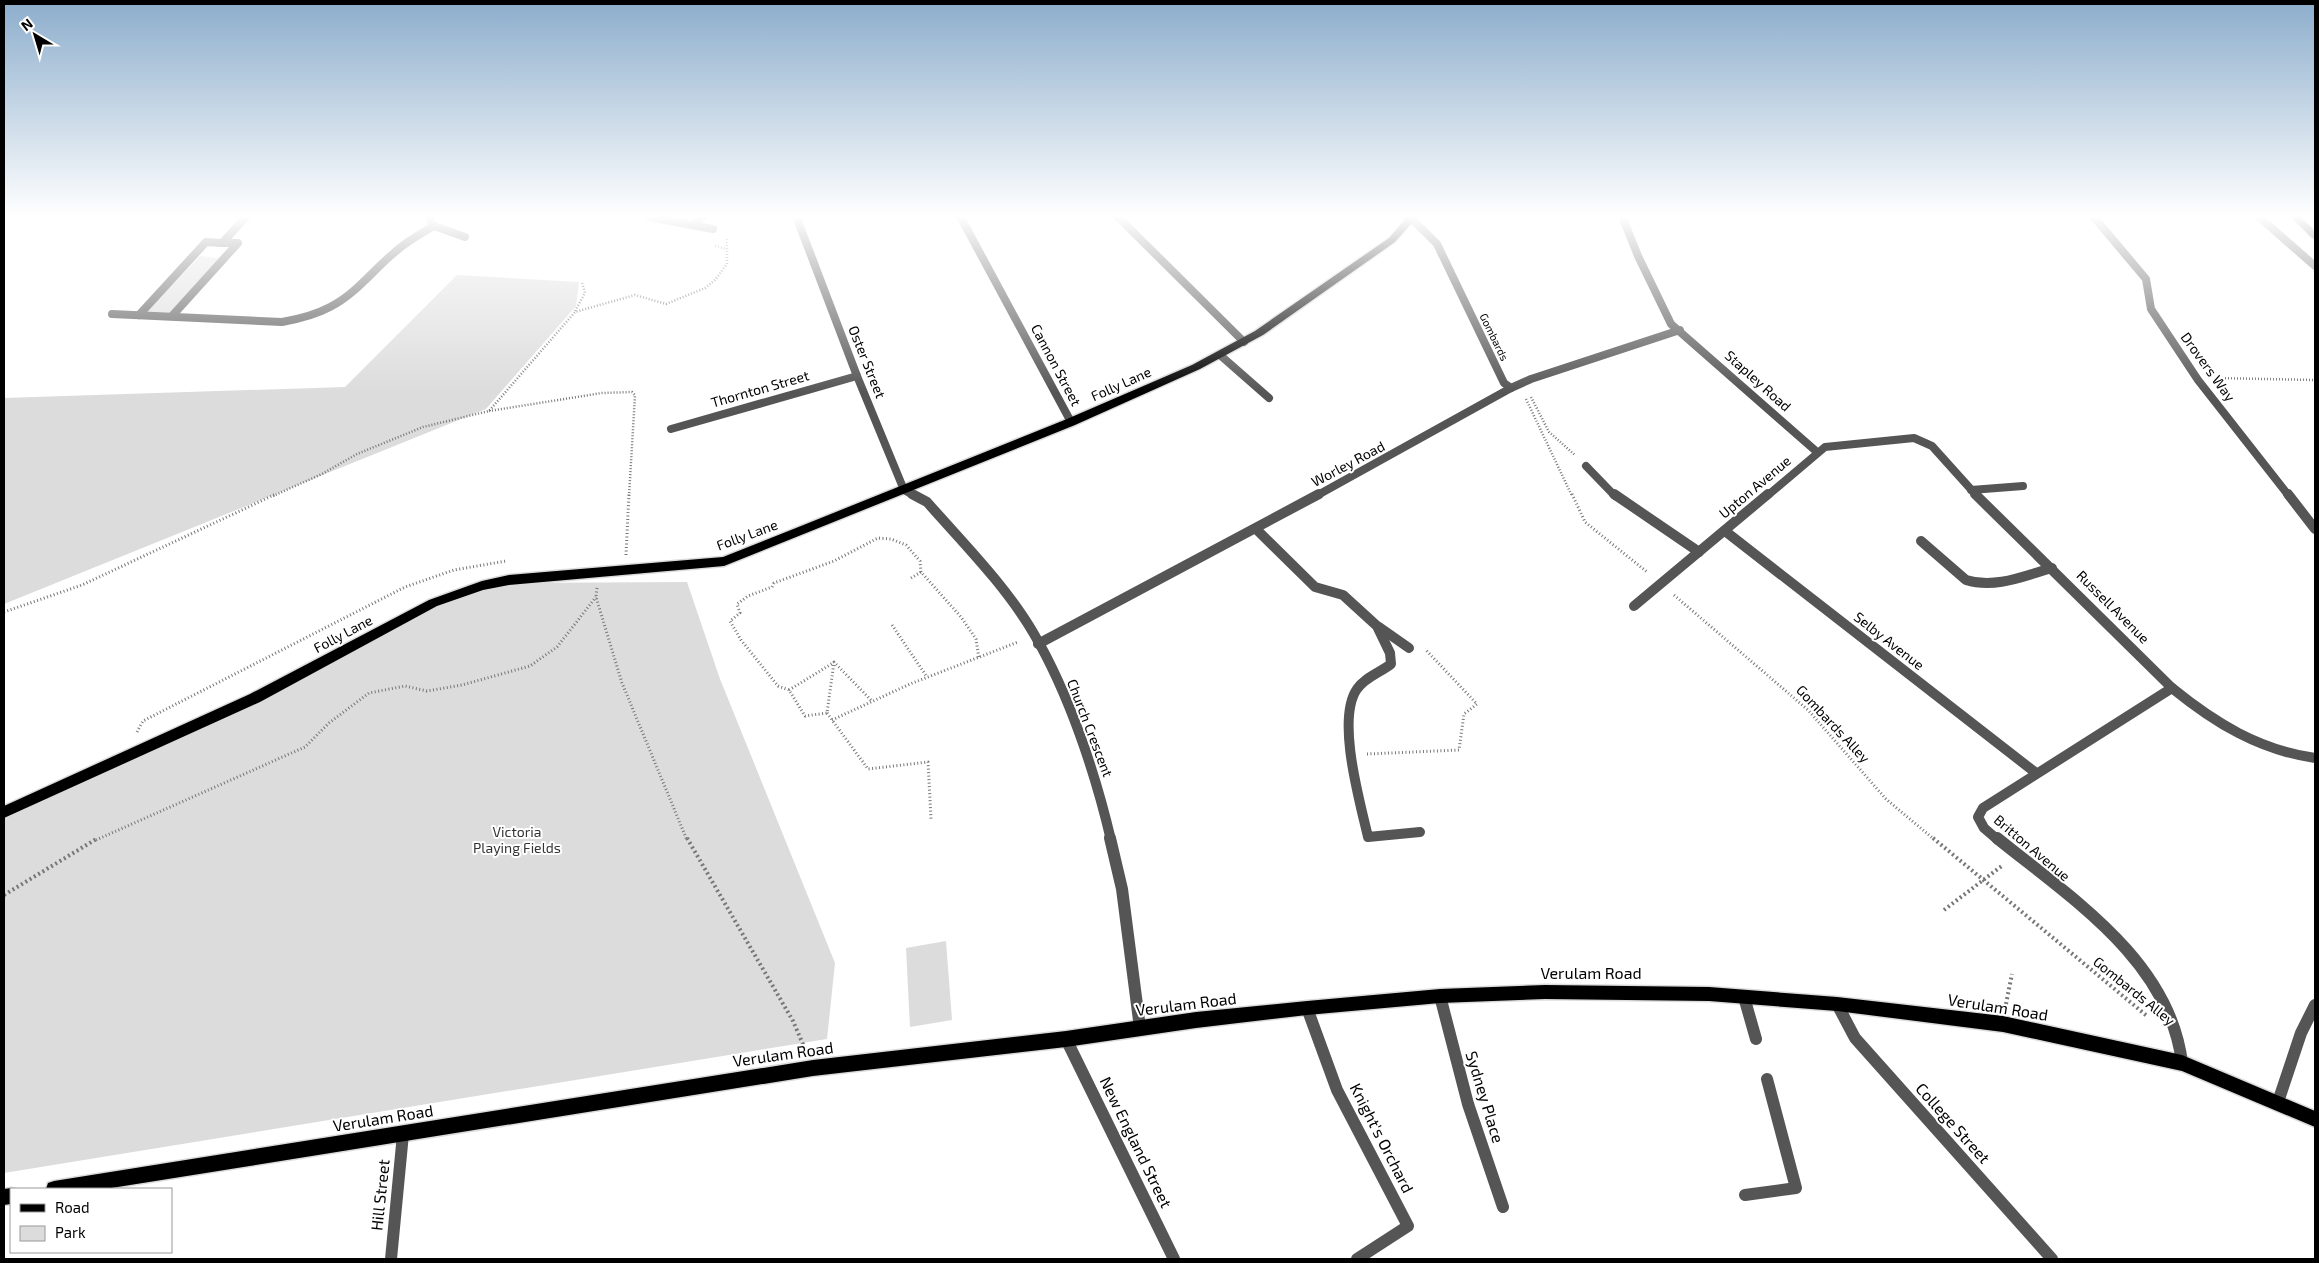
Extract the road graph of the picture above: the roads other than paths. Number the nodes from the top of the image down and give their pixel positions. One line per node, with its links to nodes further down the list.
1 (176, 275): 12 (street)
2 (209, 275): 13 (street)
3 (371, 275): 13 (street)
4 (818, 275): 17 (street, Oster Street)
5 (992, 275): 20 (street, Cannon Street)
6 (1176, 275): 15 (street)
7 (1341, 275): 15 (main road, Folly Lane)
8 (1452, 275): 18 (street, Gombards)
9 (1647, 275): 14 (street, Stapley Road)
10 (2143, 275): 29 (street, Drovers Way)
11 (112, 314): 12 (street)
12 (139, 315): 13 (street)
13 (172, 316)
14 (1680, 330): 18 (street, Worley Road); 23 (street, Stapley Road)
15 (1244, 342): 16 (main road, Folly Lane)
16 (1220, 355): 19 (street); 20 (main road, Folly Lane)
17 (857, 376): 21 (street, Thornton Street); 26 (street, Oster Street)
18 (1511, 388): 28 (street, Worley Road)
19 (1269, 398)
20 (1071, 422): 26 (main road, Folly Lane)
21 (671, 428)
22 (1914, 438): 23 (street, Upton Avenue); 27 (street, Russell Avenue)
23 (1817, 452): 30 (street, Upton Avenue)
24 (1586, 466): 32 (street)
25 (2023, 486): 27 (street)
26 (904, 490): 36 (street, Church Crescent); 41 (main road, Folly Lane)
27 (1971, 490): 33 (street, Russell Avenue)
28 (1256, 529): 35 (street); 36 (street, Worley Road)
29 (2315, 529)
30 (1725, 531): 32 (street, Upton Avenue); 40 (street, Selby Avenue)
31 (1921, 541): 33 (street)
32 (1699, 552): 34 (street, Upton Avenue)
33 (2052, 568): 38 (street, Russell Avenue)
34 (1634, 606)
35 (1377, 626): 37 (street); 42 (street)
36 (1036, 639): 48 (street, Church Crescent)
37 (1409, 648)
38 (2172, 688): 39 (street, Russell Avenue); 40 (street, Britton Avenue)
39 (2315, 758)
40 (2036, 773): 51 (street, Britton Avenue)
41 (4, 812)
42 (1420, 832)
43 (1440, 996): 44 (main road, Verulam Road); 47 (main road, Verulam Road); 58 (street, Sydney Place)
44 (1744, 996): 45 (main road, Verulam Road); 50 (street)
45 (1837, 1004): 51 (main road, Verulam Road); 62 (street, College Street)
46 (2315, 1005): 53 (street)
47 (1307, 1008): 48 (main road, Verulam Road); 61 (street, Knight's Orchard)
48 (1140, 1028): 49 (main road, Verulam Road)
49 (1066, 1039): 55 (main road, Verulam Road); 60 (street, New England Street)
50 (1756, 1039)
51 (2182, 1062): 53 (main road, Verulam Road)
52 (1767, 1079): 57 (street)
53 (2278, 1102): 54 (main road, Verulam Road)
54 (2315, 1119)
55 (403, 1134): 56 (main road, Verulam Road); 59 (street, Hill Street)
56 (60, 1188)
57 (1745, 1194)
58 (1502, 1207)
59 (391, 1259)
60 (1174, 1259)
61 (1357, 1259)
62 (2052, 1259)

